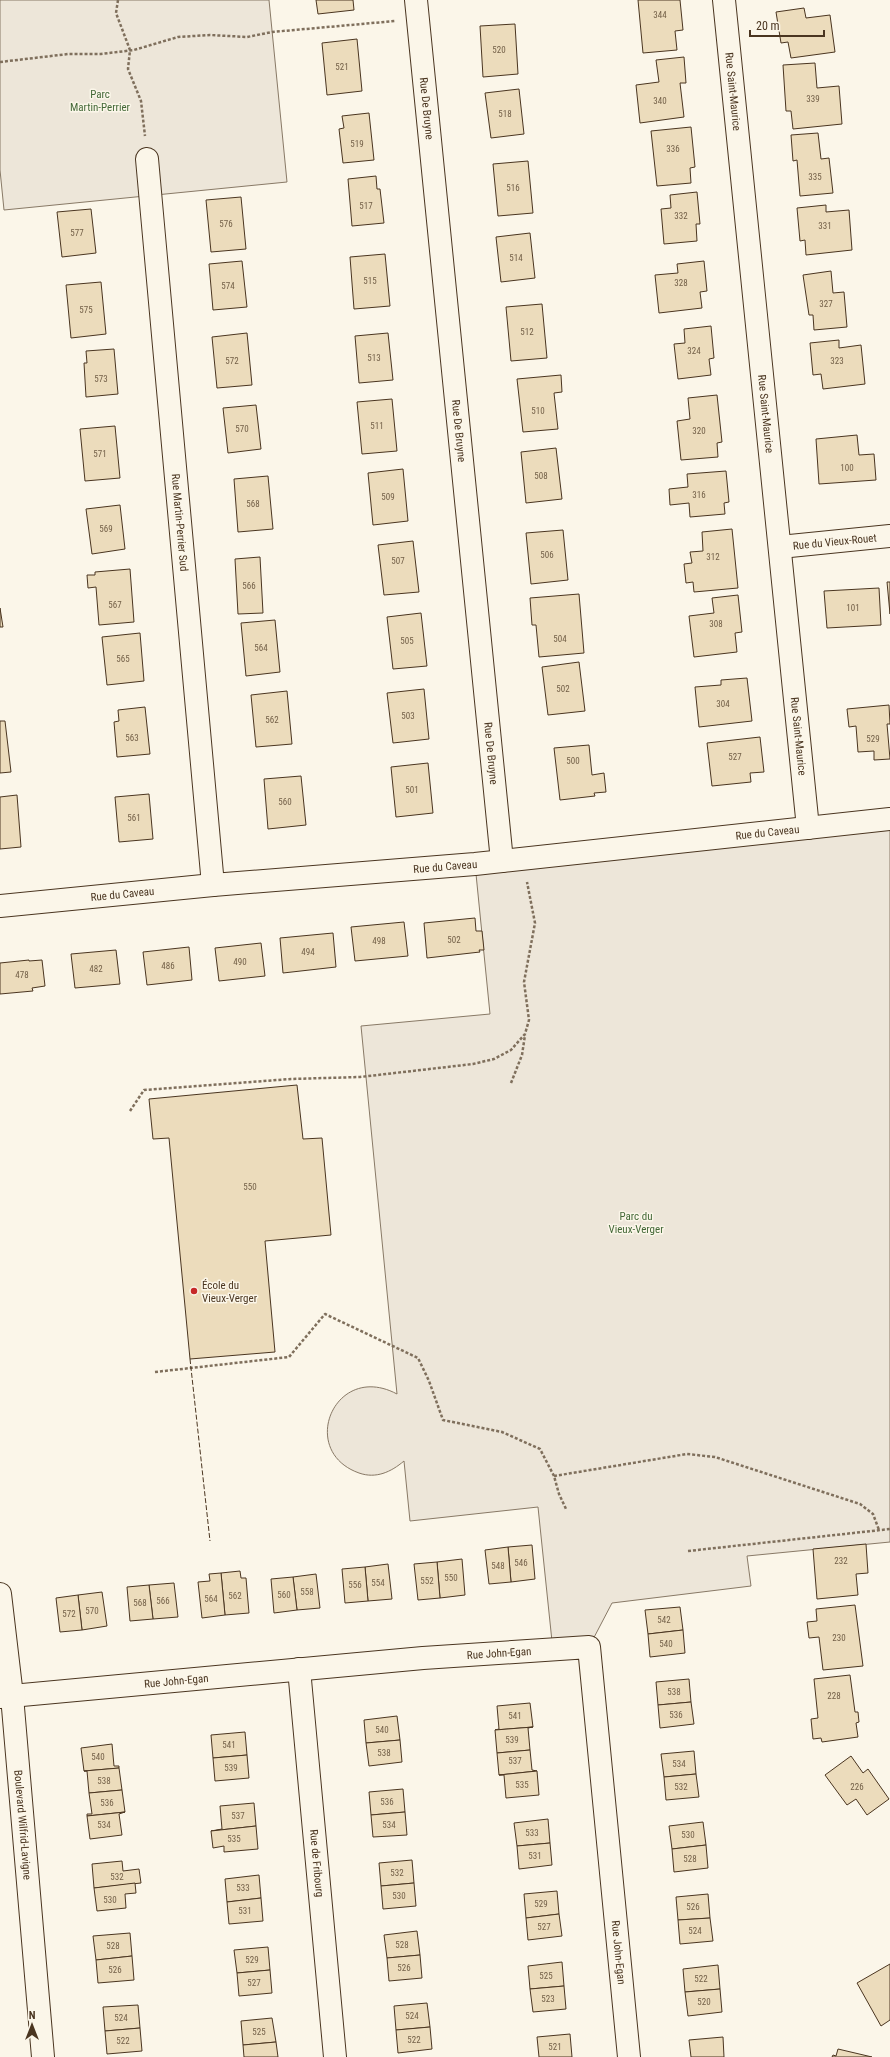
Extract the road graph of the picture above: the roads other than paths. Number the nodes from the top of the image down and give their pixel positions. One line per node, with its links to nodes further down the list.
1 (724, 0): 5 (street, Rue Saint-Maurice)
2 (417, 9): 8 (street, Rue De Bruyne)
3 (147, 159): 9 (street, Rue Martin-Perrier Sud)
4 (890, 536): 5 (street, Rue du Vieux-Rouet)
5 (780, 547): 7 (street, Rue Saint-Maurice)
6 (890, 819): 7 (street, Rue du Caveau)
7 (808, 828): 8 (street, Rue du Caveau)
8 (502, 861): 9 (street, Rue du Caveau)
9 (213, 885): 10 (street, Rue du Caveau)
10 (0, 906)
11 (0, 1594): 13 (street, Boulevard Wilfrid-Lavigne)
12 (299, 1670): 13 (street, Rue John-Egan); 15 (street, Rue de Fribourg); 16 (street, Rue John-Egan)
13 (6, 1696): 14 (street, Boulevard Wilfrid-Lavigne)
14 (43, 2057)
15 (335, 2057)
16 (629, 2057)

